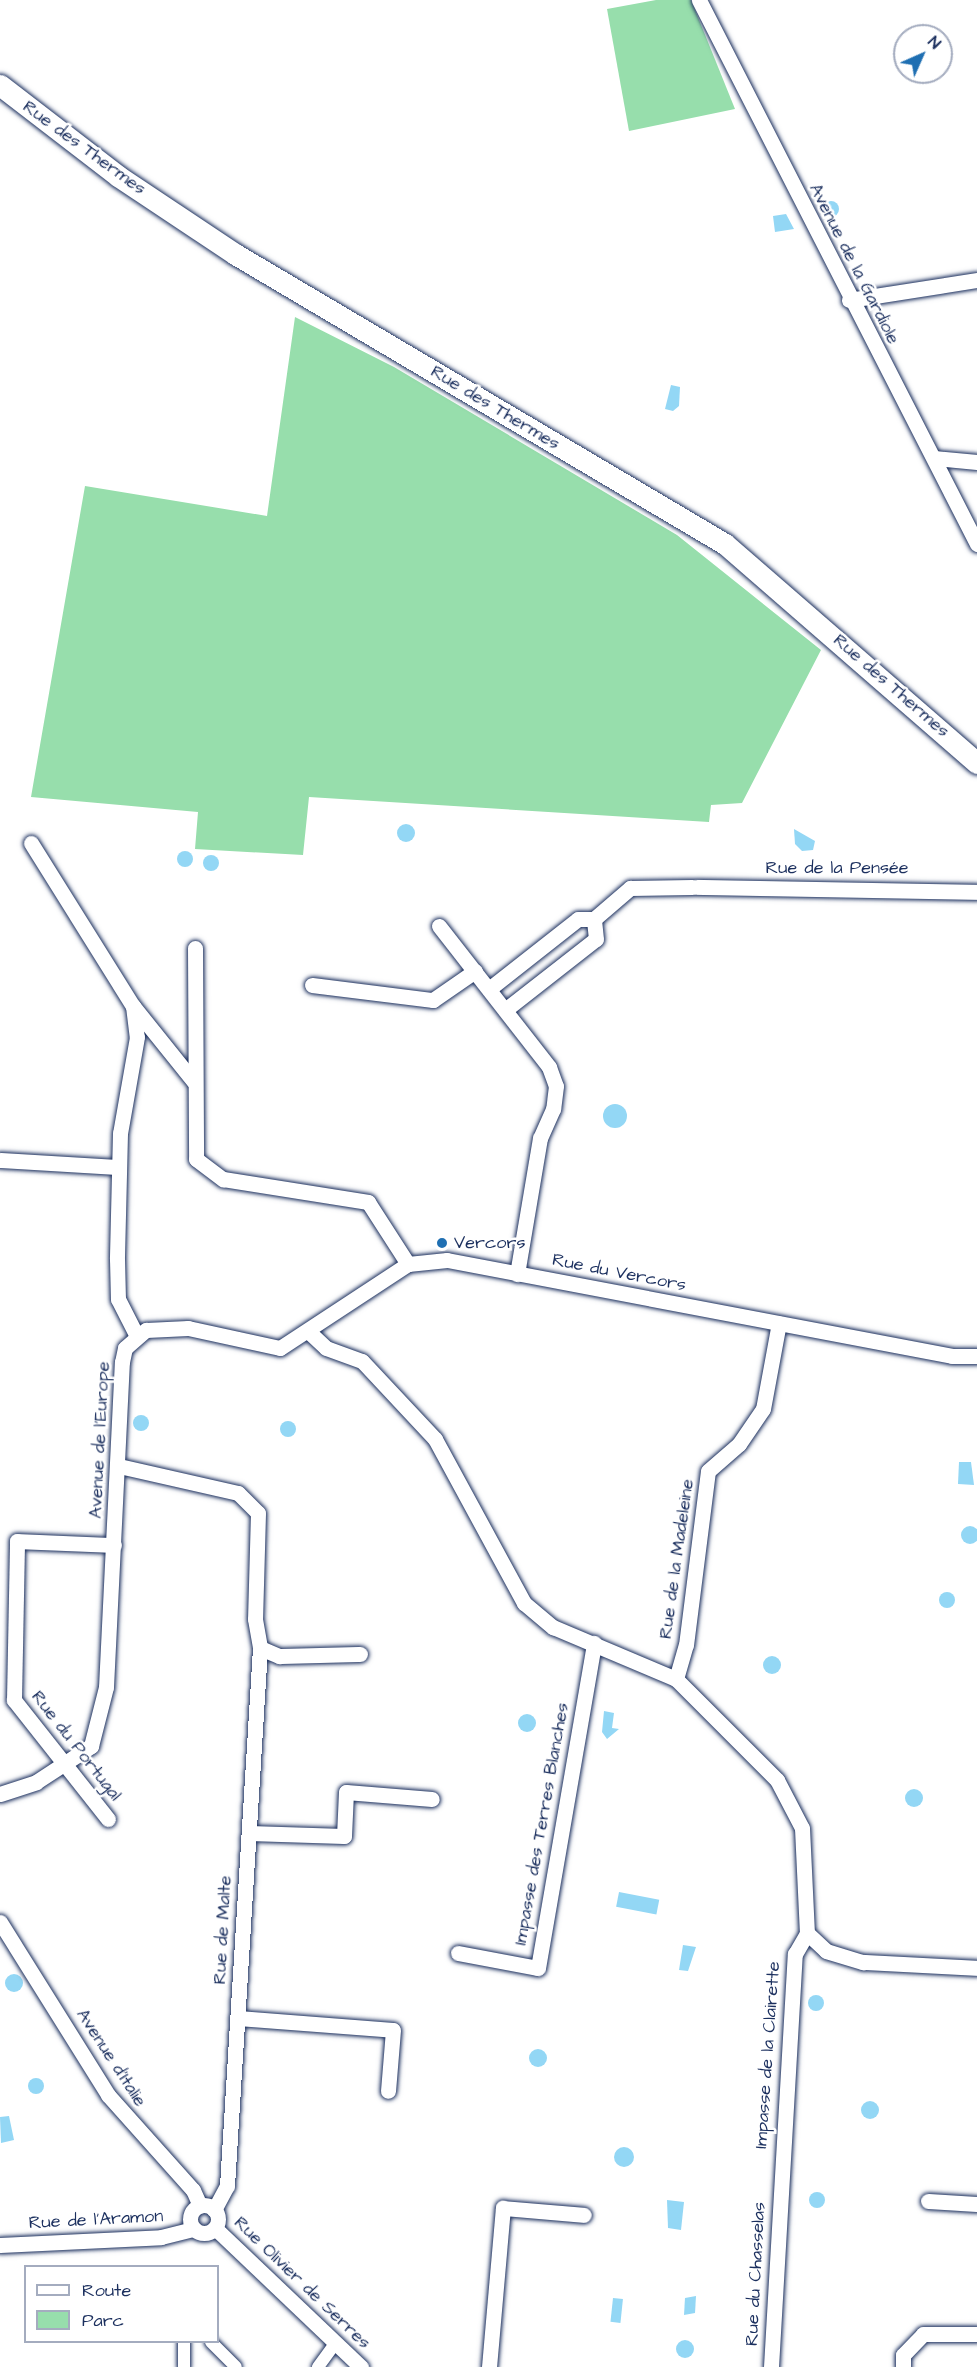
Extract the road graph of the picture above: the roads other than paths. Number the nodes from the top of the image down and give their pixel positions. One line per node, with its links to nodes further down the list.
1 (699, 0): 4 (street, Avenue de la Gardiole)
2 (0, 85): 8 (main road, Rue des Thermes)
3 (977, 280): 4 (street)
4 (849, 300): 5 (street, Avenue de la Gardiole)
5 (934, 458): 6 (street); 7 (street, Avenue de la Gardiole)
6 (977, 462)
7 (977, 544)
8 (975, 759)
9 (31, 843): 17 (street)
10 (977, 892): 11 (street, Rue de la Pensée)
11 (594, 919): 16 (street); 18 (street)
12 (439, 926): 14 (street)
13 (195, 948): 19 (street)
14 (475, 971): 15 (street); 16 (street)
15 (312, 985)
16 (489, 989): 18 (street)
17 (133, 1006): 19 (street); 21 (street)
18 (505, 1010): 23 (street)
19 (194, 1082): 22 (street)
20 (0, 1160): 21 (street)
21 (118, 1167): 26 (street)
22 (408, 1264): 23 (street, Rue du Vercors); 25 (street, Rue du Vercors)
23 (517, 1274): 24 (street, Rue du Vercors)
24 (779, 1323): 27 (street, Rue du Vercors); 33 (street, Rue de la Madeleine)
25 (309, 1332): 26 (street, Rue du Vercors); 30 (street)
26 (136, 1334): 28 (street, Avenue de l'Europe)
27 (977, 1356)
28 (119, 1466): 29 (street, Avenue de l'Europe); 31 (street, Rue de Malte)
29 (114, 1545): 34 (street, Avenue de l'Europe); 34 (street, Rue du Portugal)
30 (594, 1642): 33 (street); 41 (street, Impasse des Terres Blanches)
31 (260, 1648): 32 (street); 38 (street, Rue de Malte)
32 (360, 1654)
33 (676, 1678): 40 (street)
34 (66, 1765): 35 (street, Avenue de l'Europe); 37 (street, Rue du Portugal)
35 (0, 1794)
36 (432, 1799): 38 (street)
37 (108, 1819)
38 (249, 1833): 43 (street, Rue de Malte)
39 (0, 1922): 48 (street, Avenue d'Italie)
40 (807, 1933): 42 (street); 45 (street, Impasse de la Clairette)
41 (458, 1953)
42 (977, 1968)
43 (238, 2018): 44 (street); 48 (street, Rue de Malte)
44 (388, 2091)
45 (778, 2183): 62 (street, Rue du Chasselas)
46 (928, 2201): 47 (street)
47 (977, 2204)
48 (207, 2208): 50 (street); 51 (street, Rue de Malte)
49 (584, 2215): 61 (street)
50 (215, 2228): 51 (street, Rue de l'Aramon); 56 (street, Rue Olivier de Serres)
51 (194, 2229): 52 (street, Rue de l'Aramon)
52 (0, 2245)
53 (977, 2334): 63 (street)
54 (184, 2343): 57 (street)
55 (212, 2343): 58 (street)
56 (334, 2345): 59 (street); 60 (street, Rue Olivier de Serres)
57 (184, 2367)
58 (236, 2367)
59 (318, 2367)
60 (361, 2367)
61 (489, 2367)
62 (771, 2367)
63 (903, 2367)

